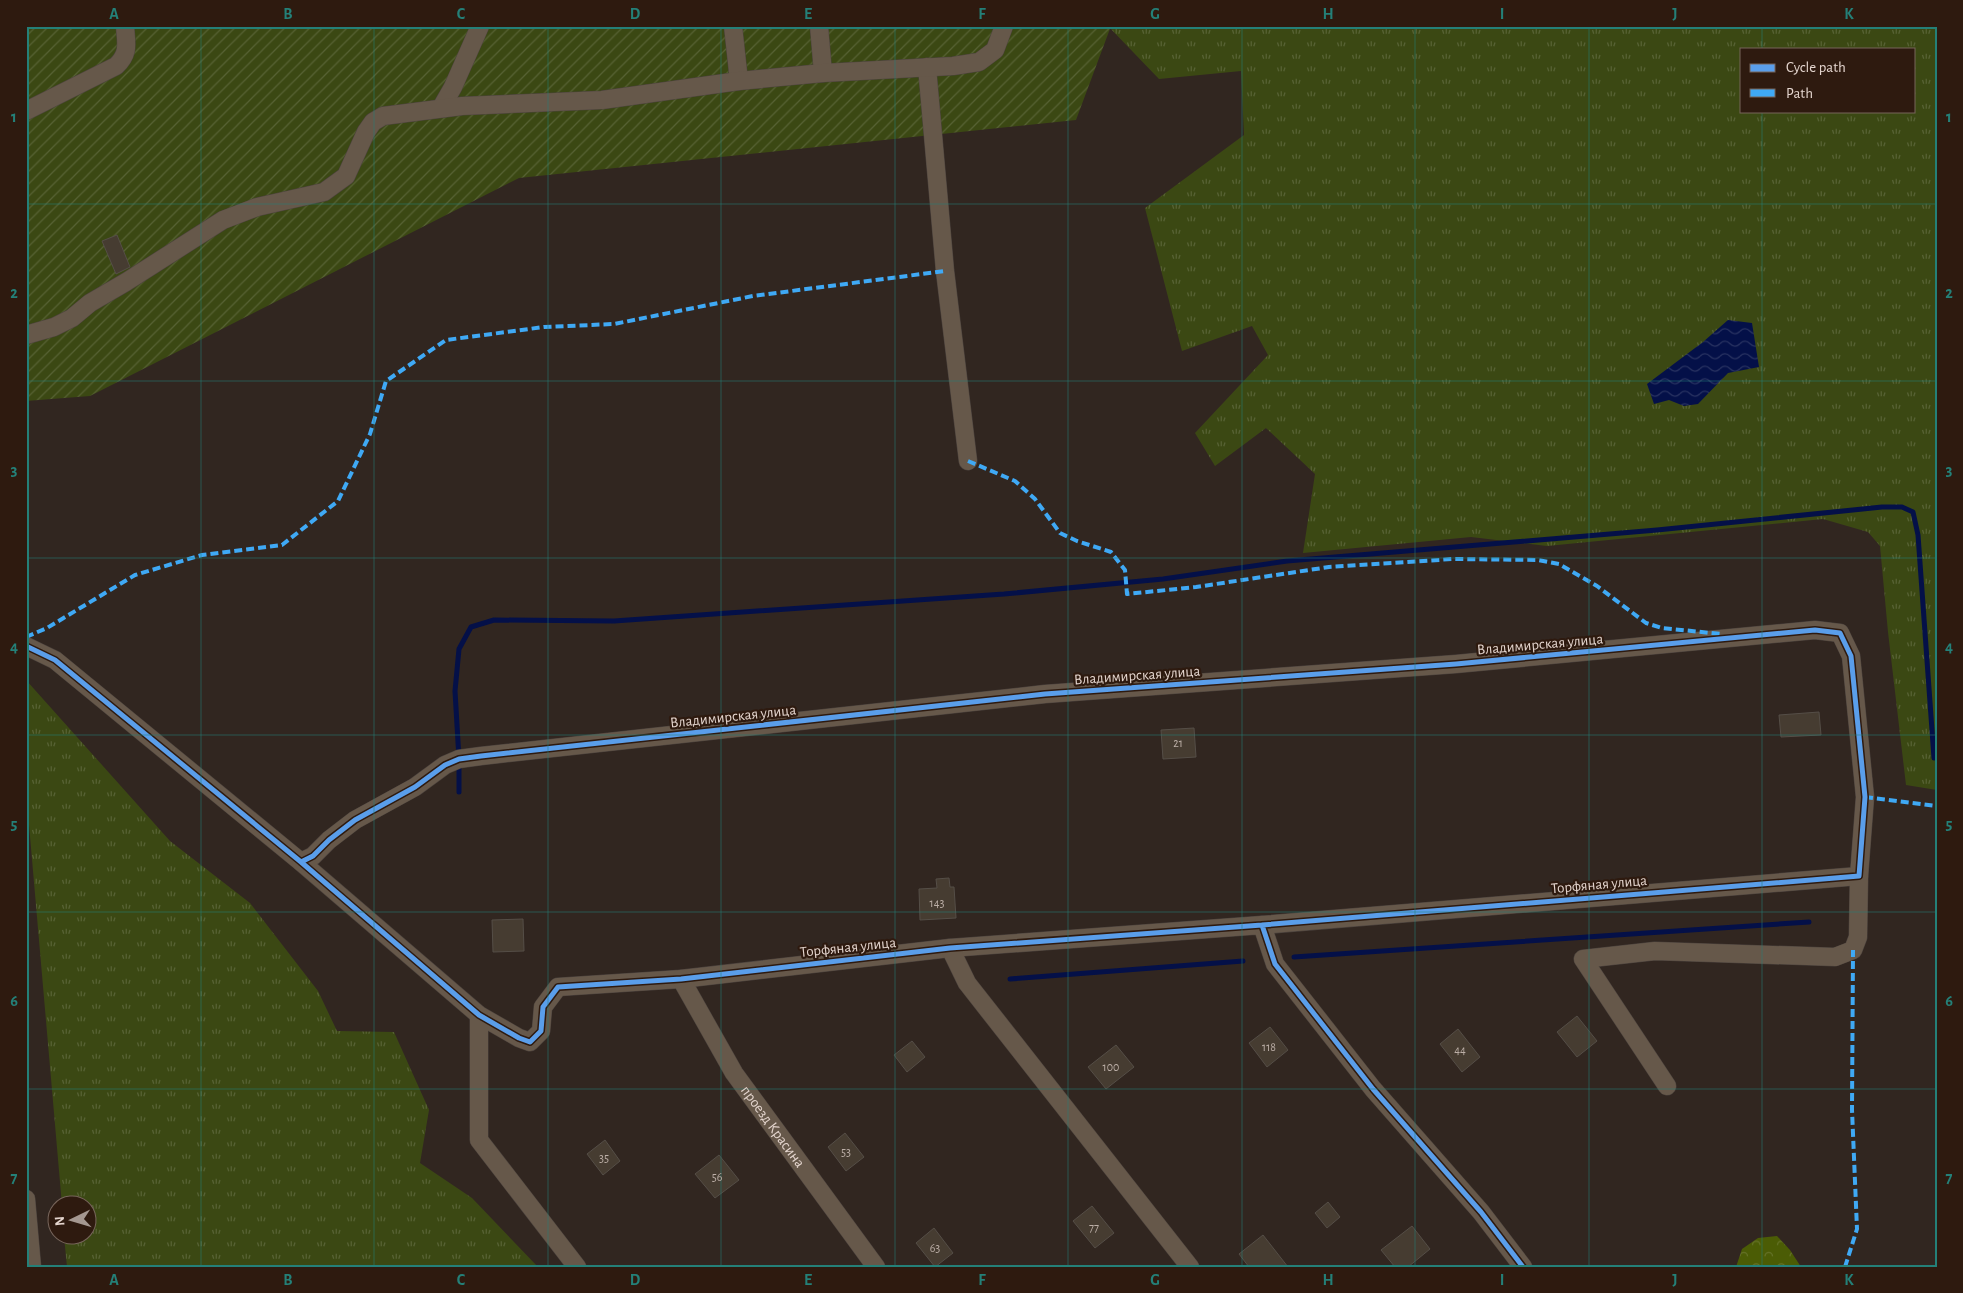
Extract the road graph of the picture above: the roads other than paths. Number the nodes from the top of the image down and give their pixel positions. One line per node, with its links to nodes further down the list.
1 (125, 26): 10 (street)
2 (480, 26): 9 (street)
3 (733, 26): 8 (street)
4 (819, 26): 7 (street)
5 (1004, 26): 6 (street)
6 (927, 67): 7 (street); 12 (street)
7 (823, 73): 8 (street)
8 (739, 81): 9 (street)
9 (441, 108): 11 (street)
10 (26, 110)
11 (26, 335)
12 (968, 461)
13 (26, 646): 14 (street)
14 (301, 862): 15 (street, Владимирская улица); 19 (street)
15 (1860, 876): 16 (street, Торфяная улица); 20 (street)
16 (1262, 925): 17 (street, Торфяная улица); 26 (street)
17 (950, 948): 18 (street, Торфяная улица); 25 (street)
18 (680, 979): 19 (street, Торфяная улица); 24 (street, проезд Красина)
19 (479, 1015): 23 (street)
20 (1666, 1086)
21 (26, 1199): 22 (street)
22 (32, 1267)
23 (576, 1267)
24 (876, 1267)
25 (1190, 1267)
26 (1523, 1267)

